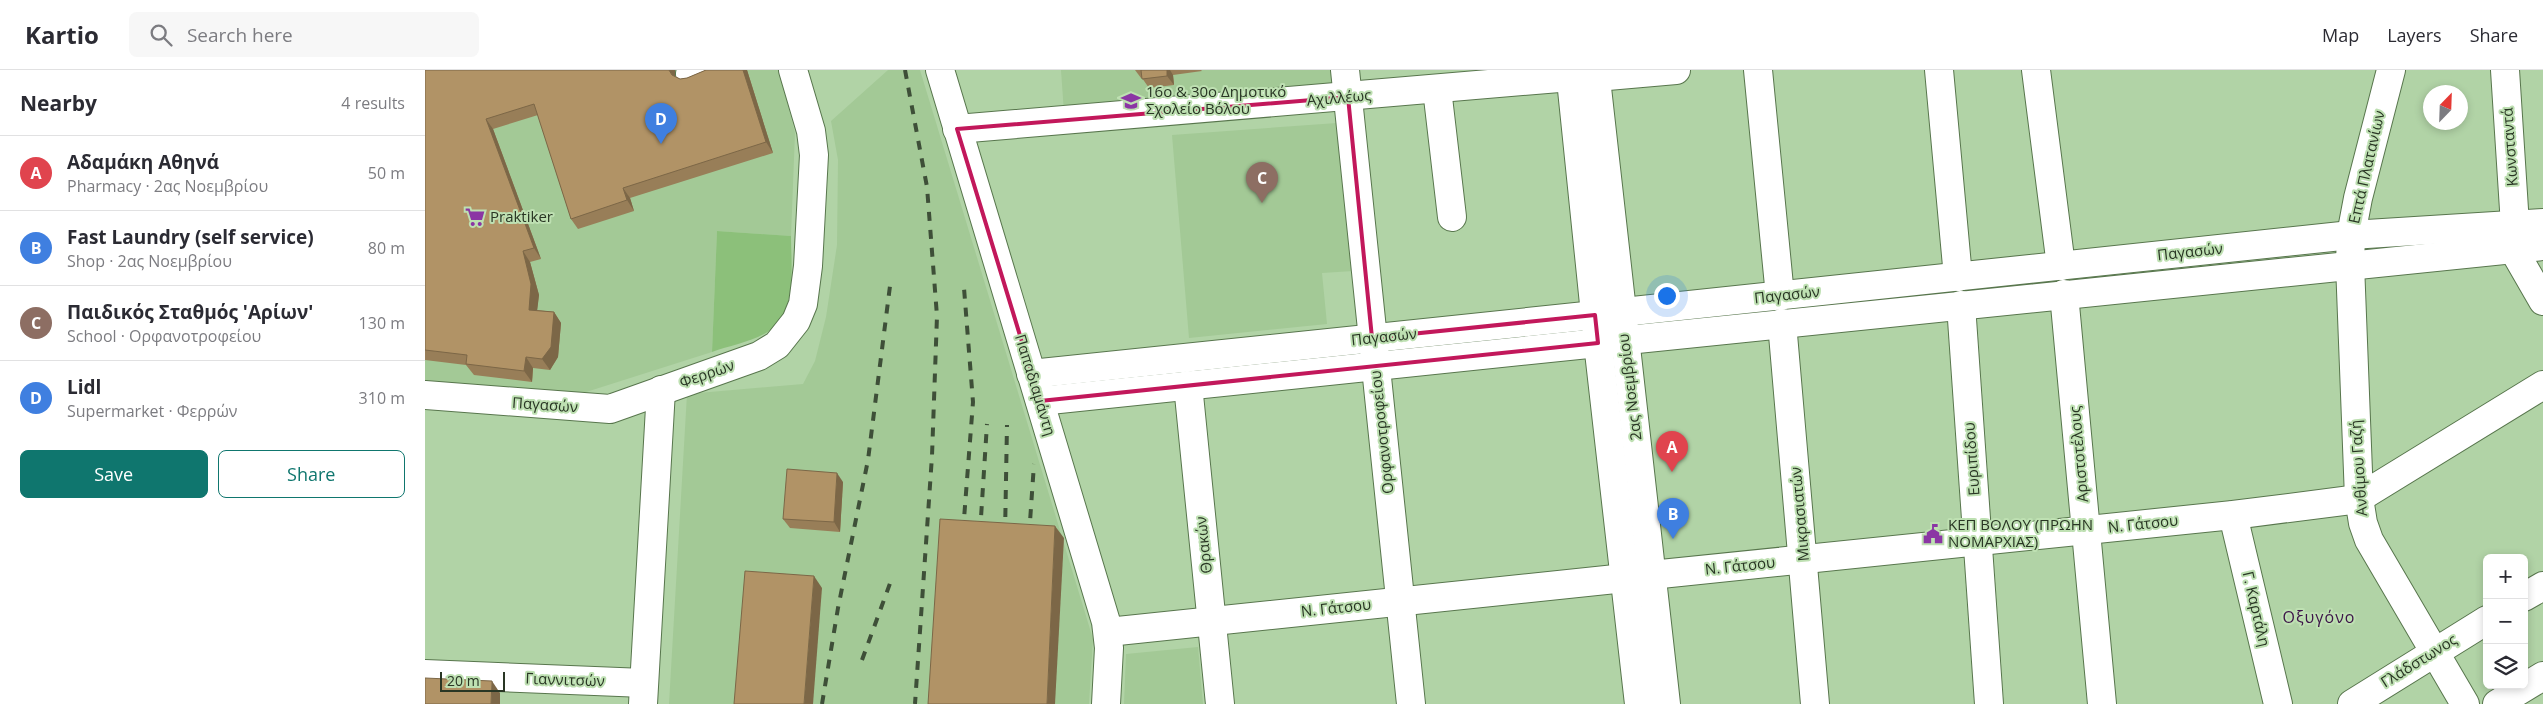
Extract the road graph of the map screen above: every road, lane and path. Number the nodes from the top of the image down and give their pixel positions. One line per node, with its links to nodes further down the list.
1 (793, 70): 36 (street, Φερρών)
2 (940, 70): 13 (street, Παπαδιαμάντη)
3 (1345, 70): 12 (street, Ορφανοτροφείου)
4 (1677, 70): 10 (street, Αχιλλέως)
5 (1758, 70): 23 (street)
6 (1939, 70): 21 (street)
7 (2036, 70): 20 (street)
8 (2391, 70): 16 (street, Επτά Πλατανίων)
9 (2505, 70): 17 (street, Κωνσταντά)
10 (1583, 74): 11 (street, Αχιλλέως); 26 (street, 2ας Νοεμβρίου); 27 (street, 2ας Νοεμβρίου)
11 (1451, 82): 12 (street, Αχιλλέως); 14 (street)
12 (1348, 97): 13 (street, Αχιλλέως); 29 (street, Ορφανοτροφείου)
13 (957, 129): 33 (street, Παπαδιαμάντη)
14 (1452, 217)
15 (2543, 223): 17 (street, Παγασών)
16 (2351, 235): 17 (street, Παγασών); 19 (street, Επτά Πλατανίων); 20 (street, Παγασών)
17 (2514, 237): 18 (street, Παγασών); 19 (street, Παγασών); 24 (street, Κωνσταντά)
18 (2543, 246)
19 (2350, 264): 22 (street, Παγασών); 39 (street, Ανθίμου Γαζή)
20 (2061, 266): 21 (street, Παγασών)
21 (1958, 277): 23 (street, Παγασών)
22 (2065, 294): 25 (street, Παγασών); 41 (street, Αριστοτέλους)
23 (1780, 296): 26 (street, Παγασών)
24 (2543, 301)
25 (1961, 305): 28 (street, Παγασών); 42 (street, Ευριπίδου)
26 (1622, 312): 27 (street, Παγασών); 30 (street, 2ας Νοεμβρίου)
27 (1595, 315): 29 (street, Παγασών); 31 (street, 2ας Νοεμβρίου)
28 (1782, 324): 30 (street, Παγασών); 43 (street, Μικρασιατών)
29 (1372, 338): 32 (street, Ορφανοτροφείου); 33 (street, Παγασών)
30 (1625, 340): 31 (street, Παγασών); 44 (street, 2ας Νοεμβρίου)
31 (1598, 343): 32 (street, Παγασών); 45 (street, 2ας Νοεμβρίου)
32 (1375, 366): 34 (street, Παγασών); 48 (street, Ορφανοτροφείου)
33 (1031, 374): 38 (street, Παπαδιαμάντη)
34 (1188, 385): 38 (street, Παγασών); 49 (street, Θρακών)
35 (2543, 385): 39 (street, Ν. Γάτσου)
36 (661, 390): 37 (street, Παγασών); 55 (street, Φερρών)
37 (425, 395)
38 (1040, 401): 51 (street, Παπαδιαμάντη)
39 (2359, 498): 40 (street, Ν. Γάτσου); 52 (street, Ανθίμου Γαζή)
40 (2233, 515): 41 (street, Ν. Γάτσου); 64 (street, Γ. Καρτάλη)
41 (2086, 530): 42 (street, Ν. Γάτσου); 63 (street, Αριστοτέλους)
42 (1977, 542): 43 (street, Ν. Γάτσου); 62 (street, Ευριπίδου)
43 (1804, 560): 44 (street, Ν. Γάτσου); 61 (street, Μικρασιατών)
44 (1651, 576): 60 (street, 2ας Νοεμβρίου)
45 (1625, 578): 48 (street, Ν. Γάτσου); 59 (street, 2ας Νοεμβρίου)
46 (2543, 586): 47 (street)
47 (2528, 595)
48 (1399, 601): 49 (street, Ν. Γάτσου); 58 (street, Ορφανοτροφείου)
49 (1212, 621): 51 (street, Ν. Γάτσου); 57 (street, Θρακών)
50 (2483, 622): 52 (street, Γλάδστωνος)
51 (1108, 632): 56 (street, Παπαδιαμάντη)
52 (2434, 651): 65 (street, Γλάδστωνος); 66 (street, Ανθίμου Γαζή)
53 (425, 674): 55 (street, Γιαννιτσών)
54 (2543, 676): 67 (street)
55 (644, 694)
56 (1106, 704)
57 (1220, 704)
58 (1411, 704)
59 (1639, 704)
60 (1666, 704)
61 (1815, 704)
62 (1989, 704)
63 (2102, 704)
64 (2278, 704)
65 (2352, 704)
66 (2465, 704)
67 (2497, 704)

